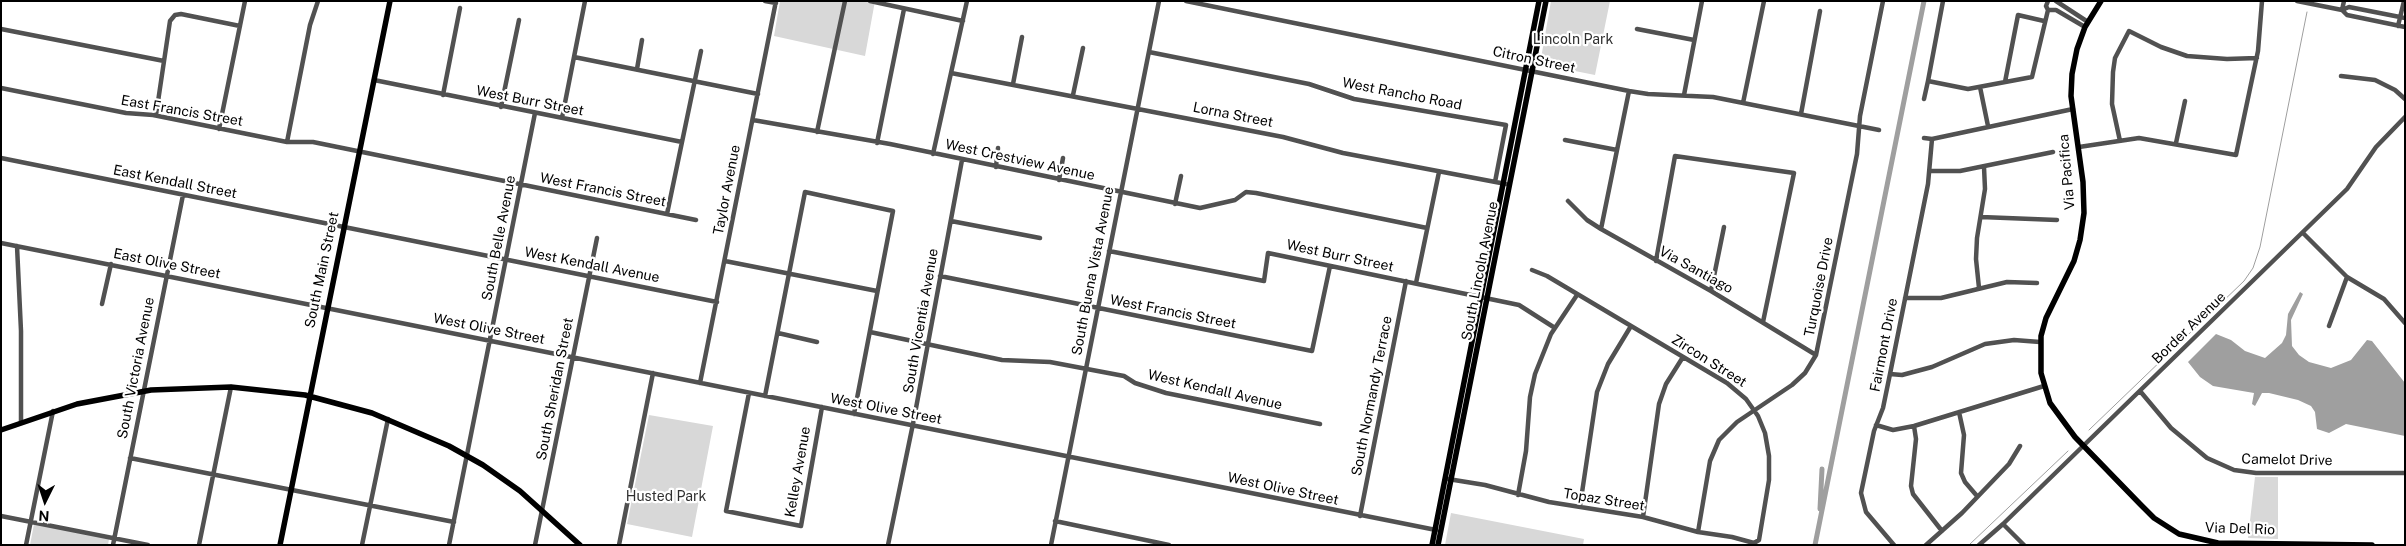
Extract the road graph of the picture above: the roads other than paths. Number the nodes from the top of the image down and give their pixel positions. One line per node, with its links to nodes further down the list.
1 (245, 1): 36 (street)
2 (318, 1): 89 (street)
3 (390, 1): 55 (main road, South Main Street)
4 (585, 1): 47 (street)
5 (765, 1): 23 (street)
6 (844, 1): 84 (street)
7 (870, 1): 26 (street)
8 (967, 1): 33 (street)
9 (1159, 1): 46 (street, South Buena Vista Avenue)
10 (1186, 1): 51 (street, Citron Street)
11 (1539, 1): 51 (main road, South Lincoln Avenue)
12 (1546, 1): 52 (main road, South Lincoln Avenue)
13 (1702, 1): 43 (street)
14 (1764, 1): 70 (street)
15 (1883, 1): 80 (street, Turquoise Drive)
16 (1944, 1): 57 (street)
17 (2048, 1): 27 (street)
18 (2102, 1): 35 (main road, Via Pacifica)
19 (2262, 1): 48 (street)
20 (2297, 1): 29 (street)
21 (2344, 1): 29 (street)
22 (2404, 1): 31 (street)
23 (776, 2): 63 (street, Taylor Avenue)
24 (2057, 2): 28 (street); 35 (street)
25 (460, 8): 64 (street)
26 (904, 9): 33 (street); 91 (street)
27 (2048, 10): 28 (street); 34 (street)
28 (2056, 10): 35 (street)
29 (2342, 10): 31 (street); 37 (street)
30 (1820, 12): 75 (street)
31 (2403, 17): 37 (street)
32 (519, 20): 71 (street)
33 (963, 21): 53 (street)
34 (2044, 21): 58 (street); 58 (street)
35 (2086, 25): 73 (main road, Via Pacifica)
36 (240, 26): 49 (street); 82 (street)
37 (2398, 26): 38 (street)
38 (2405, 27)
39 (1, 29): 49 (street)
40 (1637, 29): 43 (street)
41 (1022, 36): 59 (street)
42 (642, 40): 50 (street)
43 (1694, 40): 66 (street)
44 (1083, 48): 65 (street)
45 (701, 51): 56 (street)
46 (1149, 52): 72 (street, South Buena Vista Avenue); 108 (street, West Rancho Road)
47 (574, 56): 50 (street); 78 (street)
48 (2257, 58): 88 (street); 92 (street)
49 (164, 62): 76 (street)
50 (637, 69): 56 (street)
51 (1526, 69): 52 (street, Citron Street); 109 (main road, South Lincoln Avenue)
52 (1532, 71): 62 (street, Citron Street); 111 (main road, South Lincoln Avenue)
53 (951, 73): 59 (street, Lorna Street); 98 (street)
54 (2341, 76): 68 (street)
55 (374, 80): 64 (street, West Burr Street); 96 (main road, South Main Street)
56 (695, 80): 63 (street); 90 (street)
57 (1928, 81): 60 (street); 67 (street)
58 (2005, 82): 60 (street)
59 (1013, 84): 65 (street, Lorna Street)
60 (1980, 87): 81 (street)
61 (1, 88): 76 (street, East Francis Street)
62 (1629, 91): 66 (street, Citron Street); 95 (street)
63 (758, 94): 79 (street, Taylor Avenue)
64 (443, 95): 71 (street, West Burr Street)
65 (1073, 95): 72 (street, Lorna Street)
66 (1684, 95): 70 (street, Citron Street)
67 (1924, 99)
68 (2405, 99)
69 (2185, 101): 92 (street)
70 (1743, 103): 75 (street, Citron Street)
71 (501, 106): 74 (street, West Burr Street)
72 (1138, 108): 105 (street, Lorna Street); 112 (street, South Buena Vista Avenue)
73 (2073, 109): 81 (street); 94 (main road, Via Pacifica)
74 (535, 113): 78 (street, West Burr Street); 110 (street, South Belle Avenue)
75 (1801, 114): 80 (street, Citron Street)
76 (156, 115): 82 (street, East Francis Street)
77 (2405, 117): 125 (street, Border Avenue)
78 (562, 118): 90 (street, West Burr Street)
79 (753, 120): 84 (street, West Crestview Avenue); 132 (street, Taylor Avenue)
80 (1859, 126): 83 (street, Citron Street); 166 (street, Turquoise Drive)
81 (1988, 126): 86 (street)
82 (219, 129): 89 (street, East Francis Street)
83 (1879, 130)
84 (817, 132): 91 (street, West Crestview Avenue)
85 (1924, 138): 86 (street)
86 (1932, 139): 104 (street, Fairmont Drive)
87 (1565, 140): 95 (street)
88 (2120, 141): 92 (street); 94 (street)
89 (286, 142): 96 (street, East Francis Street)
90 (682, 142): 116 (street)
91 (877, 143): 98 (street, West Crestview Avenue)
92 (2176, 143)
93 (998, 148): 102 (street)
94 (2079, 148): 164 (main road, Via Pacifica)
95 (1617, 150): 124 (street)
96 (360, 152): 110 (street, West Francis Street); 121 (main road, South Main Street)
97 (2053, 152): 103 (street)
98 (933, 154): 101 (street, West Crestview Avenue)
99 (1, 158): 113 (street, East Kendall Street)
100 (1063, 158): 107 (street)
101 (962, 160): 102 (street, West Crestview Avenue); 120 (street, South Vicentia Avenue)
102 (996, 167): 107 (street, West Crestview Avenue)
103 (1984, 167): 104 (street); 117 (street)
104 (1930, 171): 150 (street, Fairmont Drive)
105 (1439, 172): 108 (street, Lorna Street); 122 (street)
106 (1181, 176): 115 (street)
107 (1059, 180): 112 (street, West Crestview Avenue)
108 (1494, 182): 109 (street, Lorna Street)
109 (1503, 184): 111 (street, Lorna Street); 149 (main road, South Lincoln Avenue)
110 (521, 185): 116 (street, West Francis Street); 131 (street, South Belle Avenue)
111 (1510, 185): 149 (main road, South Lincoln Avenue)
112 (1120, 192): 115 (street, West Crestview Avenue); 130 (street, South Buena Vista Avenue)
113 (183, 195): 121 (street, East Kendall Street); 138 (street, South Victoria Avenue)
114 (1568, 201): 124 (street, Via Santiago)
115 (1176, 204): 122 (street, West Crestview Avenue)
116 (667, 214): 118 (street, West Francis Street)
117 (1981, 217): 119 (street); 145 (street)
118 (696, 220)
119 (2057, 220)
120 (951, 221): 127 (street); 140 (street, South Vicentia Avenue)
121 (344, 227): 131 (street, West Kendall Avenue); 153 (main road, South Main Street)
122 (1427, 228): 143 (street)
123 (1724, 228): 147 (street)
124 (1601, 229): 133 (street, Via Santiago)
125 (2303, 233): 141 (street); 176 (street, Border Avenue)
126 (597, 238): 139 (street, South Sheridan Street)
127 (1040, 238)
128 (1, 242): 129 (street, East Olive Street)
129 (17, 246): 134 (street, East Olive Street); 186 (street)
130 (1109, 251): 135 (street, West Burr Street); 154 (street, South Buena Vista Avenue)
131 (506, 260): 139 (street, West Kendall Avenue); 162 (street, South Belle Avenue)
132 (725, 261): 137 (street); 151 (street, Taylor Avenue)
133 (1656, 261): 147 (street, Via Santiago); 155 (street)
134 (111, 264): 138 (street, East Olive Street); 152 (street)
135 (1330, 266): 142 (street, West Burr Street); 154 (street, West Francis Street)
136 (1532, 270): 148 (street, Zircon Street)
137 (790, 272): 146 (street); 146 (street); 161 (street)
138 (166, 276): 153 (street, East Olive Street); 175 (street, South Victoria Avenue)
139 (589, 276): 151 (street, West Kendall Avenue); 167 (street, South Sheridan Street)
140 (940, 276): 154 (street, West Francis Street); 165 (street, South Vicentia Avenue)
141 (2347, 277): 156 (street); 158 (street)
142 (1406, 281): 143 (street, West Burr Street); 208 (street, South Normandy Terrace)
143 (1416, 283): 149 (street, West Burr Street)
144 (2037, 283): 145 (street)
145 (1979, 288): 150 (street)
146 (877, 291): 160 (street)
147 (1711, 291): 155 (street, Via Santiago)
148 (1577, 295): 157 (street, Zircon Street); 159 (street)
149 (1484, 297): 159 (street, West Burr Street); 199 (main road, South Lincoln Avenue); 200 (main road, South Lincoln Avenue)
150 (1905, 298): 171 (street, Fairmont Drive)
151 (717, 302): 172 (street, Taylor Avenue)
152 (102, 304)
153 (327, 308): 162 (street, West Olive Street); 178 (main road, South Main Street)
154 (1098, 308): 169 (street, South Buena Vista Avenue)
155 (1763, 322): 166 (street, Via Santiago)
156 (2405, 323)
157 (1631, 326): 168 (street, Zircon Street); 205 (street)
158 (2329, 326)
159 (1555, 328): 202 (street)
160 (870, 332): 165 (street, West Kendall Avenue); 184 (street)
161 (778, 333): 163 (street); 179 (street)
162 (490, 340): 167 (street, West Olive Street); 194 (street, South Belle Avenue)
163 (817, 342)
164 (2040, 342): 171 (street); 173 (main road, Via Pacifica)
165 (929, 344): 169 (street, West Kendall Avenue); 189 (street, South Vicentia Avenue)
166 (1816, 355): 181 (street, Turquoise Drive)
167 (573, 357): 170 (street, West Olive Street); 206 (street, South Sheridan Street)
168 (1683, 357): 181 (street, Zircon Street); 209 (street)
169 (1085, 369): 187 (street, West Kendall Avenue); 195 (street, South Buena Vista Avenue)
170 (653, 373): 172 (street, West Olive Street); 229 (street)
171 (1890, 374): 188 (street, Fairmont Drive)
172 (700, 383): 177 (street, West Olive Street)
173 (2044, 386): 183 (street); 192 (main road, Via Pacifica)
174 (231, 387): 175 (main road); 178 (main road); 198 (street)
175 (143, 391): 182 (main road); 196 (street, South Victoria Avenue)
176 (2140, 391): 192 (street, Border Avenue); 197 (street, Camelot Drive)
177 (749, 393): 179 (street, West Olive Street); 180 (street, Kelley Avenue)
178 (310, 396): 185 (main road); 201 (main road, South Main Street)
179 (764, 396): 180 (street, West Olive Street)
180 (822, 407): 184 (street, West Olive Street)
181 (1754, 410): 216 (street, Turquoise Drive); 218 (street, Zircon Street)
182 (53, 411): 186 (main road); 210 (street)
183 (1959, 412): 190 (street); 203 (street)
184 (854, 414): 189 (street, West Olive Street)
185 (388, 418): 194 (main road); 204 (street)
186 (21, 422): 191 (main road)
187 (1320, 424)
188 (1876, 425): 190 (street); 235 (street, Fairmont Drive)
189 (913, 426): 195 (street, West Olive Street); 230 (street, South Vicentia Avenue)
190 (1914, 426): 215 (street)
191 (1, 430)
192 (2083, 445): 213 (street, Border Avenue); 219 (main road, Via Del Rio)
193 (2020, 446): 203 (street)
194 (467, 456): 206 (main road); 212 (street, South Belle Avenue)
195 (1068, 456): 208 (street, West Olive Street); 211 (street, South Buena Vista Avenue)
196 (130, 458): 198 (street); 217 (street, South Victoria Avenue)
197 (2405, 473)
198 (213, 474): 201 (street); 223 (street)
199 (1444, 478): 200 (street, Topaz Street); 214 (main road, South Lincoln Avenue)
200 (1451, 479): 202 (street, Topaz Street); 214 (main road, South Lincoln Avenue)
201 (291, 490): 204 (street); 224 (main road, South Main Street)
202 (1518, 495): 205 (street, Topaz Street)
203 (1977, 496): 215 (street)
204 (370, 506): 212 (street); 225 (street)
205 (1580, 506): 209 (street, Topaz Street)
206 (542, 510): 227 (street, South Sheridan Street); 228 (main road)
207 (1, 516): 210 (street)
208 (1360, 516): 214 (street, West Olive Street)
209 (1643, 517): 216 (street, Topaz Street)
210 (31, 521): 217 (street); 220 (street)
211 (1055, 521): 231 (street, South Buena Vista Avenue); 232 (street)
212 (454, 522): 226 (street, South Belle Avenue)
213 (2003, 524): 237 (street, Border Avenue); 238 (street)
214 (1438, 530): 233 (main road, South Lincoln Avenue); 234 (main road, South Lincoln Avenue)
215 (1942, 531): 236 (street)
216 (1698, 532): 218 (street, Topaz Street)
217 (115, 539): 221 (street, South Victoria Avenue); 222 (street)
218 (1759, 540)
219 (2205, 543): 239 (main road, Via Del Rio)
220 (26, 545)
221 (114, 545)
222 (148, 545)
223 (199, 545)
224 (280, 545)
225 (362, 545)
226 (449, 545)
227 (535, 545)
228 (580, 545)
229 (619, 545)
230 (888, 545)
231 (1050, 545)
232 (1169, 545)
233 (1432, 545)
234 (1438, 545)
235 (1894, 545)
236 (1926, 545)
237 (1979, 545)
238 (2024, 545)
239 (2372, 545)

